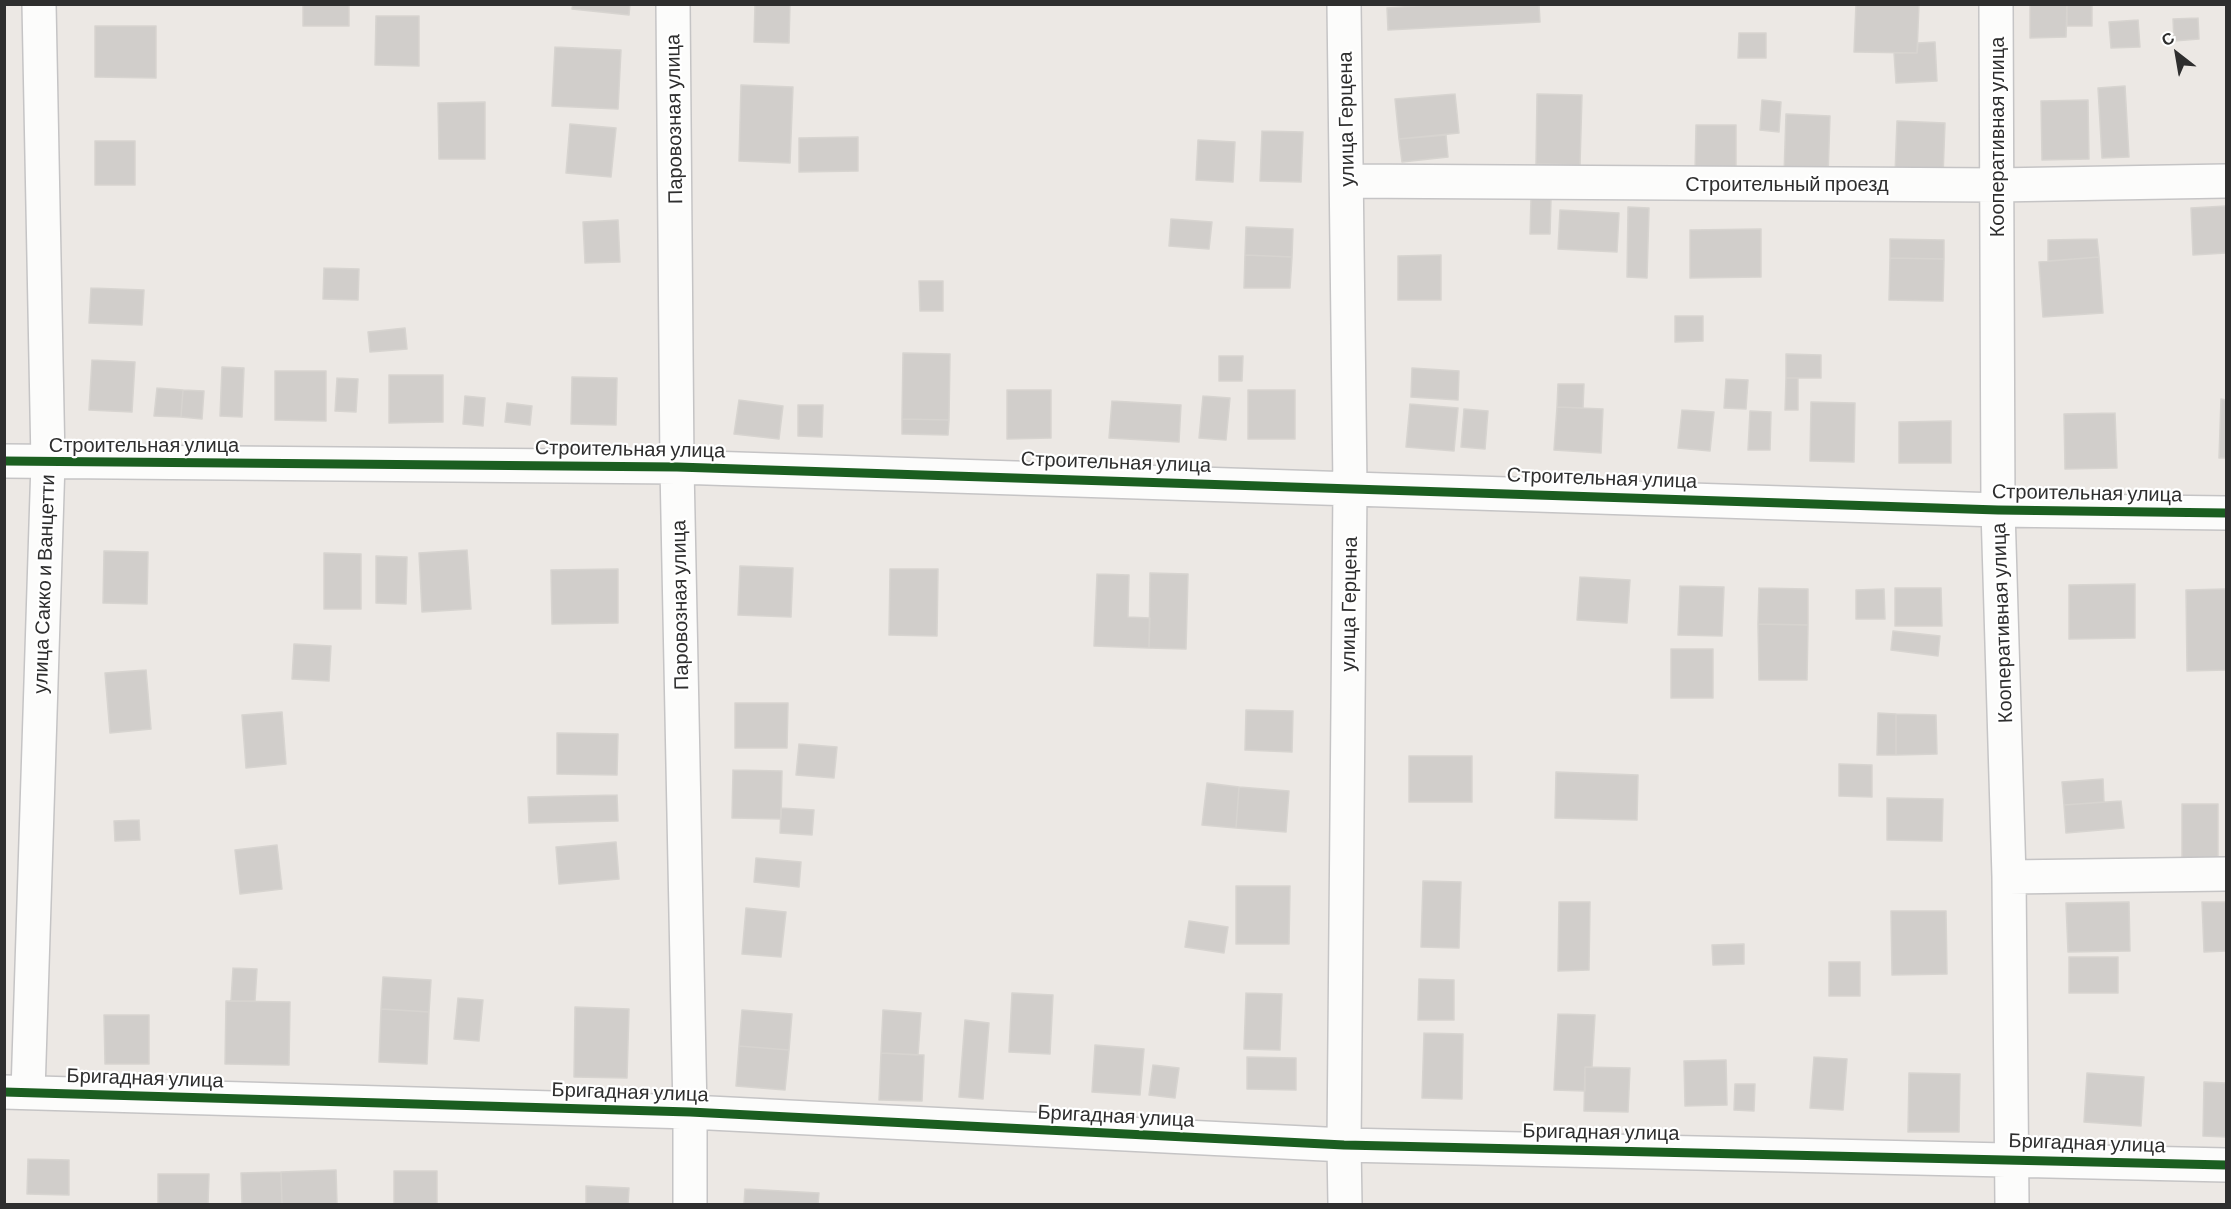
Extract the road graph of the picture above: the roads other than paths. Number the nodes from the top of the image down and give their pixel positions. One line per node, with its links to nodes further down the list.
1 (39, 4): 9 (street, улица Сакко и Ванцетти)
2 (673, 4): 10 (street, Паровозная улица)
3 (1344, 4): 5 (street, улица Герцена)
4 (1996, 4): 7 (street, Кооперативная улица)
5 (1347, 181): 7 (street, Строительный проезд); 11 (street, улица Герцена)
6 (2226, 181): 7 (street, Строительный проезд)
7 (1997, 185): 12 (street, Кооперативная улица)
8 (4, 461): 9 (street, Строительная улица)
9 (48, 462): 10 (street, Строительная улица); 16 (street, улица Сакко и Ванцетти)
10 (677, 467): 11 (street, Строительная улица); 17 (street, Паровозная улица)
11 (1350, 487): 12 (street, Строительная улица); 18 (street, улица Герцена)
12 (1998, 510): 13 (street, Строительная улица); 15 (street, Кооперативная улица)
13 (2226, 513)
14 (2226, 874): 15 (street)
15 (2009, 877): 19 (street, Кооперативная улица)
16 (16, 1092): 17 (street, Бригадная улица)
17 (690, 1112): 18 (street, Бригадная улица); 21 (street, Паровозная улица)
18 (1344, 1145): 19 (street, Бригадная улица); 22 (street, улица Герцена)
19 (2011, 1159): 20 (street, Бригадная улица); 23 (street, Кооперативная улица)
20 (2226, 1165)
21 (690, 1204)
22 (1345, 1204)
23 (2012, 1204)

